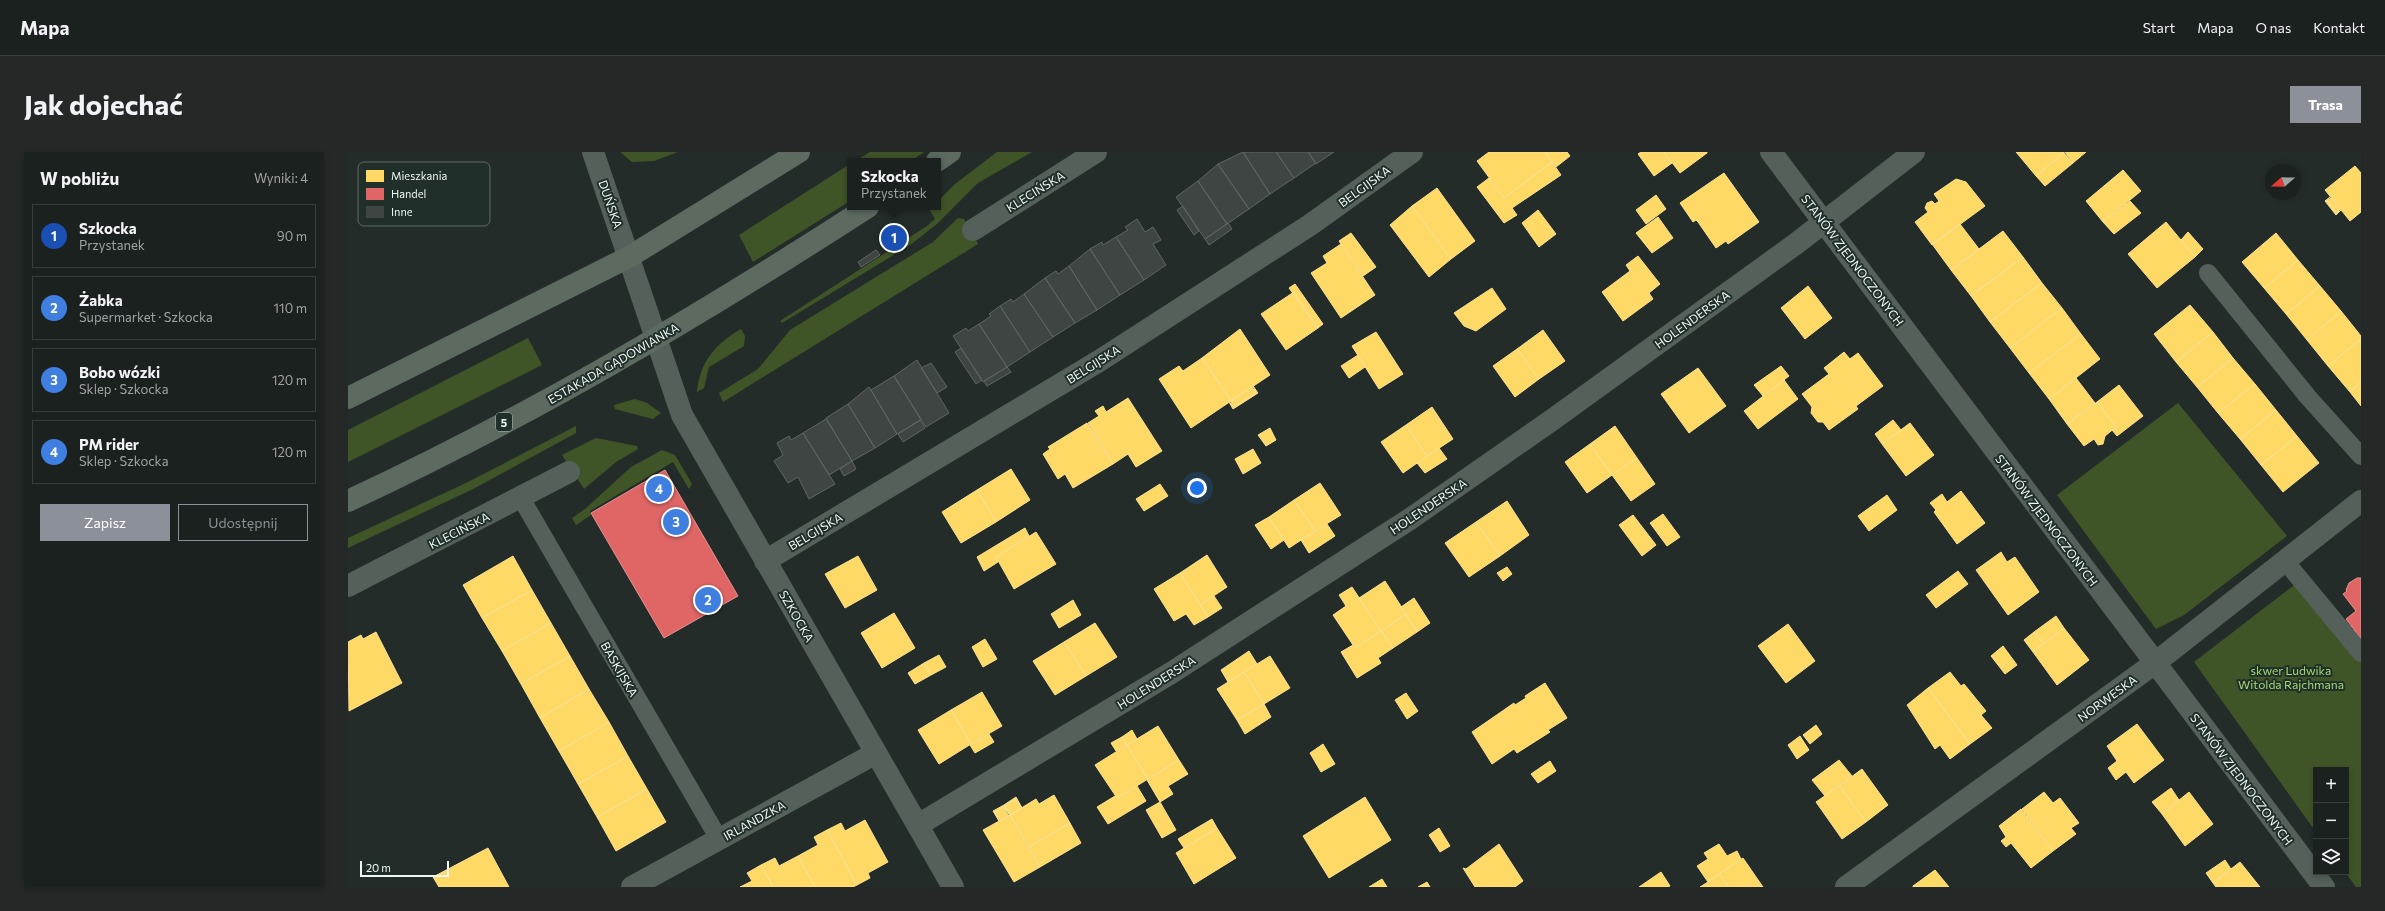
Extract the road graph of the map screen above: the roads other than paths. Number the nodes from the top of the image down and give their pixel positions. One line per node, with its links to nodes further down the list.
1 (594, 152): 12 (street, DUŃSKA)
2 (799, 152): 12 (main road)
3 (950, 152): 8 (main road)
4 (1096, 152): 11 (street, KLECIŃSKA)
5 (1412, 152): 21 (street, BELGIJSKA)
6 (1771, 152): 10 (street, STANÓW ZJEDNOCZONYCH)
7 (1914, 152): 10 (street, HOLENDERSKA)
8 (941, 158)
9 (863, 210): 14 (main road, ESTAKADA GĄDOWIANKA / 5)
10 (1825, 222): 25 (street, STANÓW ZJEDNOCZONYCH); 27 (street, HOLENDERSKA)
11 (973, 230)
12 (629, 257): 14 (street, DUŃSKA); 15 (main road)
13 (2208, 273): 16 (lane)
14 (657, 338): 19 (main road, ESTAKADA GĄDOWIANKA / 5); 21 (street, SZKOCKA)
15 (348, 398)
16 (2361, 456)
17 (569, 472): 18 (street, KLECIŃSKA)
18 (521, 498): 23 (street, KLECIŃSKA); 28 (lane, BASKIJSKA)
19 (348, 501)
20 (2361, 501): 22 (street, NORWESKA)
21 (765, 561): 26 (street, SZKOCKA)
22 (2285, 561): 24 (lane); 25 (street, NORWESKA)
23 (348, 586)
24 (2361, 653)
25 (2155, 663): 31 (street, NORWESKA); 32 (street, STANÓW ZJEDNOCZONYCH)
26 (876, 753): 27 (street, SZKOCKA); 28 (street, IRLANDZKA)
27 (918, 825): 30 (street, SZKOCKA)
28 (719, 839): 29 (street, IRLANDZKA)
29 (632, 887)
30 (953, 887)
31 (1846, 887)
32 (2324, 887)

